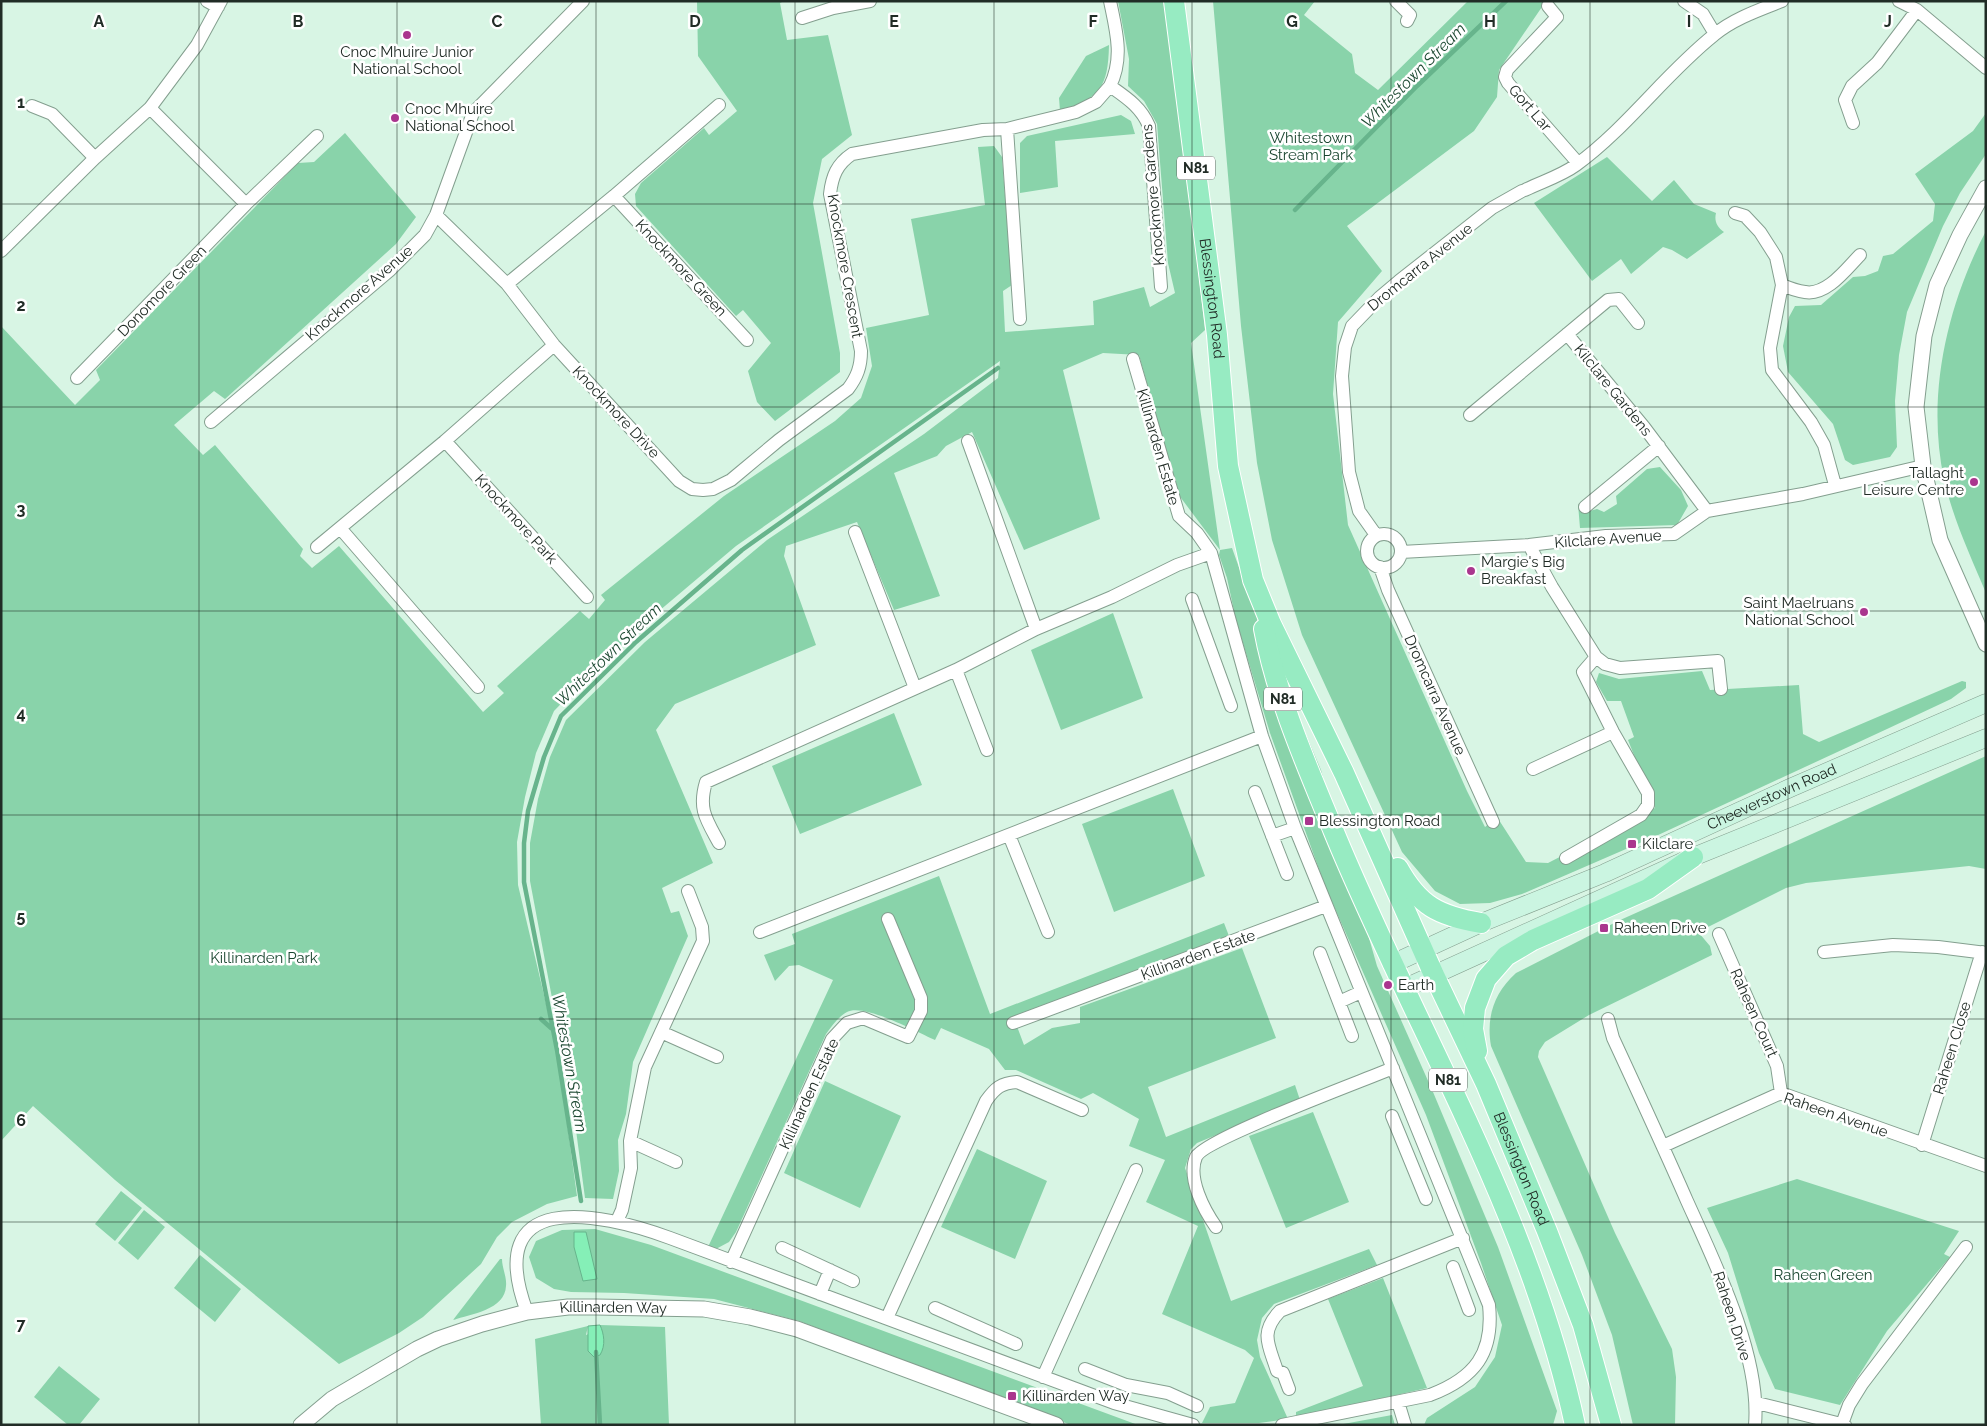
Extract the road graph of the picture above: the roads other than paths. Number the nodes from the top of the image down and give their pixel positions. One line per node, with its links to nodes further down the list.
1 (583, 1): 29 (street, Knockmore Avenue)
2 (870, 1): 12 (street)
3 (1110, 1): 16 (street)
4 (1174, 1): 60 (main road, Blessington Road / N81)
5 (1396, 1): 13 (street)
6 (1684, 1): 14 (street)
7 (1782, 1): 14 (street, Dromcarra Avenue)
8 (1899, 1): 11 (street)
9 (215, 3): 19 (street)
10 (1548, 6): 24 (street, Gort Lar)
11 (1917, 10): 15 (street); 20 (street)
12 (802, 18)
13 (1407, 22)
14 (1715, 34): 24 (street, Dromcarra Avenue)
15 (1986, 68)
16 (1110, 86): 21 (street, Knockmore Crescent); 34 (street, Knockmore Gardens)
17 (719, 105): 26 (street)
18 (32, 106): 23 (street)
19 (150, 108): 23 (street); 27 (street)
20 (1854, 123)
21 (1006, 129): 35 (street); 42 (street, Knockmore Crescent)
22 (318, 136): 27 (street, Donomore Green)
23 (95, 158): 30 (street)
24 (1578, 163): 54 (street, Dromcarra Avenue)
25 (1986, 188): 48 (street)
26 (614, 196): 32 (street); 38 (street, Knockmore Green)
27 (246, 204): 41 (street, Donomore Green)
28 (1736, 213): 33 (street)
29 (436, 215): 32 (street, Knockmore Drive); 44 (street, Knockmore Avenue)
30 (1, 251)
31 (1860, 255): 33 (street)
32 (507, 284): 39 (street, Knockmore Drive)
33 (1782, 285): 49 (street)
34 (1161, 287)
35 (1020, 319)
36 (1638, 323): 37 (street, Kilclare Gardens)
37 (1567, 334): 43 (street, Kilclare Gardens); 47 (street, Kilclare Gardens)
38 (747, 340)
39 (554, 345): 42 (street, Knockmore Drive); 45 (street)
40 (1133, 359): 58 (street, Killinarden Estate)
41 (77, 378)
42 (825, 407)
43 (1470, 415)
44 (211, 422)
45 (445, 441): 52 (street); 61 (street, Knockmore Park)
46 (968, 441): 63 (street)
47 (1659, 446): 50 (street, Kilclare Gardens); 51 (street, Kilclare Gardens)
48 (1923, 466): 49 (street, Kilclare Avenue); 64 (street)
49 (1835, 485): 51 (street, Kilclare Avenue)
50 (1585, 507)
51 (1707, 511): 55 (street, Kilclare Avenue)
52 (340, 528): 56 (street); 69 (street)
53 (855, 532): 70 (street)
54 (1376, 535): 57 (street); 59 (street)
55 (1529, 545): 57 (street, Kilclare Avenue); 67 (street)
56 (317, 547)
57 (1401, 552): 59 (street)
58 (1210, 553): 63 (street); 65 (street, Killinarden Estate)
59 (1380, 567): 81 (street, Dromcarra Avenue)
60 (1258, 595): 79 (main road, Blessington Road / N81); 100 (main road, Blessington Road / N81)
61 (587, 597)
62 (1192, 599): 66 (street)
63 (1036, 629): 68 (street)
64 (1986, 644)
65 (1236, 648): 66 (street); 75 (street, Killinarden Estate)
66 (1213, 654): 73 (street)
67 (1596, 657): 71 (street); 74 (street)
68 (956, 670): 70 (street); 77 (street)
69 (478, 687)
70 (915, 688): 85 (street)
71 (1721, 689)
72 (1986, 703): 92 (main road, Cheeverstown Road)
73 (1231, 706)
74 (1612, 732): 78 (street); 87 (street)
75 (1262, 736): 82 (street, Killinarden Estate); 83 (street)
76 (1986, 738): 86 (main road, Cheeverstown Road)
77 (986, 750)
78 (1533, 769)
79 (1344, 773): 92 (main road); 96 (main road, Blessington Road / N81)
80 (1255, 792): 84 (street)
81 (1493, 822)
82 (1295, 828): 84 (street); 90 (street, Killinarden Estate)
83 (1009, 835): 93 (street); 94 (street)
84 (1272, 836): 88 (street)
85 (719, 843)
86 (1693, 857): 101 (main road, Cheeverstown Road); 111 (main road)
87 (1566, 858)
88 (1287, 874)
89 (688, 891): 107 (street)
90 (1326, 906): 103 (street, Killinarden Estate); 106 (street, Killinarden Estate)
91 (888, 919): 129 (street, Killinarden Estate)
92 (1480, 923): 96 (main road, Cheeverstown Road)
93 (760, 932)
94 (1048, 932)
95 (1719, 934): 112 (street, Raheen Court)
96 (1423, 951): 100 (main road, Cheeverstown Road); 101 (main road, Blessington Road / N81)
97 (1320, 952): 104 (street)
98 (1824, 952): 99 (street, Raheen Close)
99 (1984, 952): 116 (street, Raheen Close)
100 (1392, 964): 102 (main road, Blessington Road / N81)
101 (1434, 975): 102 (main road, Cheeverstown Road); 111 (main road, Blessington Road / N81)
102 (1405, 988): 156 (main road, Blessington Road / N81)
103 (1361, 992): 104 (street); 110 (street, Killinarden Estate)
104 (1339, 1002): 108 (street)
105 (1608, 1019): 117 (street, Raheen Drive)
106 (1013, 1023)
107 (661, 1032): 109 (street); 115 (street)
108 (1352, 1036)
109 (717, 1057)
110 (1393, 1068): 118 (street, Killinarden Estate); 125 (street)
111 (1480, 1072): 149 (main road, Blessington Road / N81)
112 (1780, 1093): 116 (street, Raheen Avenue); 117 (street, Raheen Avenue)
113 (1082, 1110): 137 (street)
114 (1392, 1116): 119 (street)
115 (630, 1141): 120 (street); 124 (street)
116 (1922, 1145): 121 (street, Raheen Avenue)
117 (1663, 1146): 146 (street, Raheen Drive)
118 (1429, 1155): 119 (street); 126 (street, Killinarden Estate)
119 (1410, 1161): 123 (street)
120 (676, 1162)
121 (1986, 1166)
122 (1136, 1170): 142 (street)
123 (1426, 1199)
124 (617, 1221): 129 (street); 136 (street)
125 (1216, 1228)
126 (1463, 1238): 133 (street, Killinarden Estate); 144 (street)
127 (1966, 1247): 150 (street)
128 (782, 1248): 131 (street)
129 (731, 1262): 134 (street)
130 (1452, 1267): 133 (street)
131 (830, 1270): 132 (street); 134 (street)
132 (854, 1281)
133 (1483, 1290): 145 (street, Killinarden Estate)
134 (820, 1294): 137 (street)
135 (934, 1308): 138 (street)
136 (527, 1312): 151 (street, Killinarden Way); 152 (street, Killinarden Way)
137 (887, 1318): 140 (street)
138 (985, 1330): 139 (street); 140 (street)
139 (1016, 1344)
140 (976, 1352): 142 (street)
141 (1085, 1369): 143 (street)
142 (1043, 1377): 148 (street)
143 (1146, 1388): 147 (street); 148 (street)
144 (1289, 1389)
145 (1398, 1402): 154 (street, Killinarden Estate); 155 (street)
146 (1757, 1403): 150 (street); 157 (street, Raheen Drive)
147 (1197, 1406)
148 (1138, 1410): 153 (street)
149 (1607, 1424)
150 (1844, 1424)
151 (301, 1425)
152 (1056, 1425)
153 (1193, 1425)
154 (1282, 1425)
155 (1404, 1425)
156 (1575, 1425)
157 (1755, 1425)

